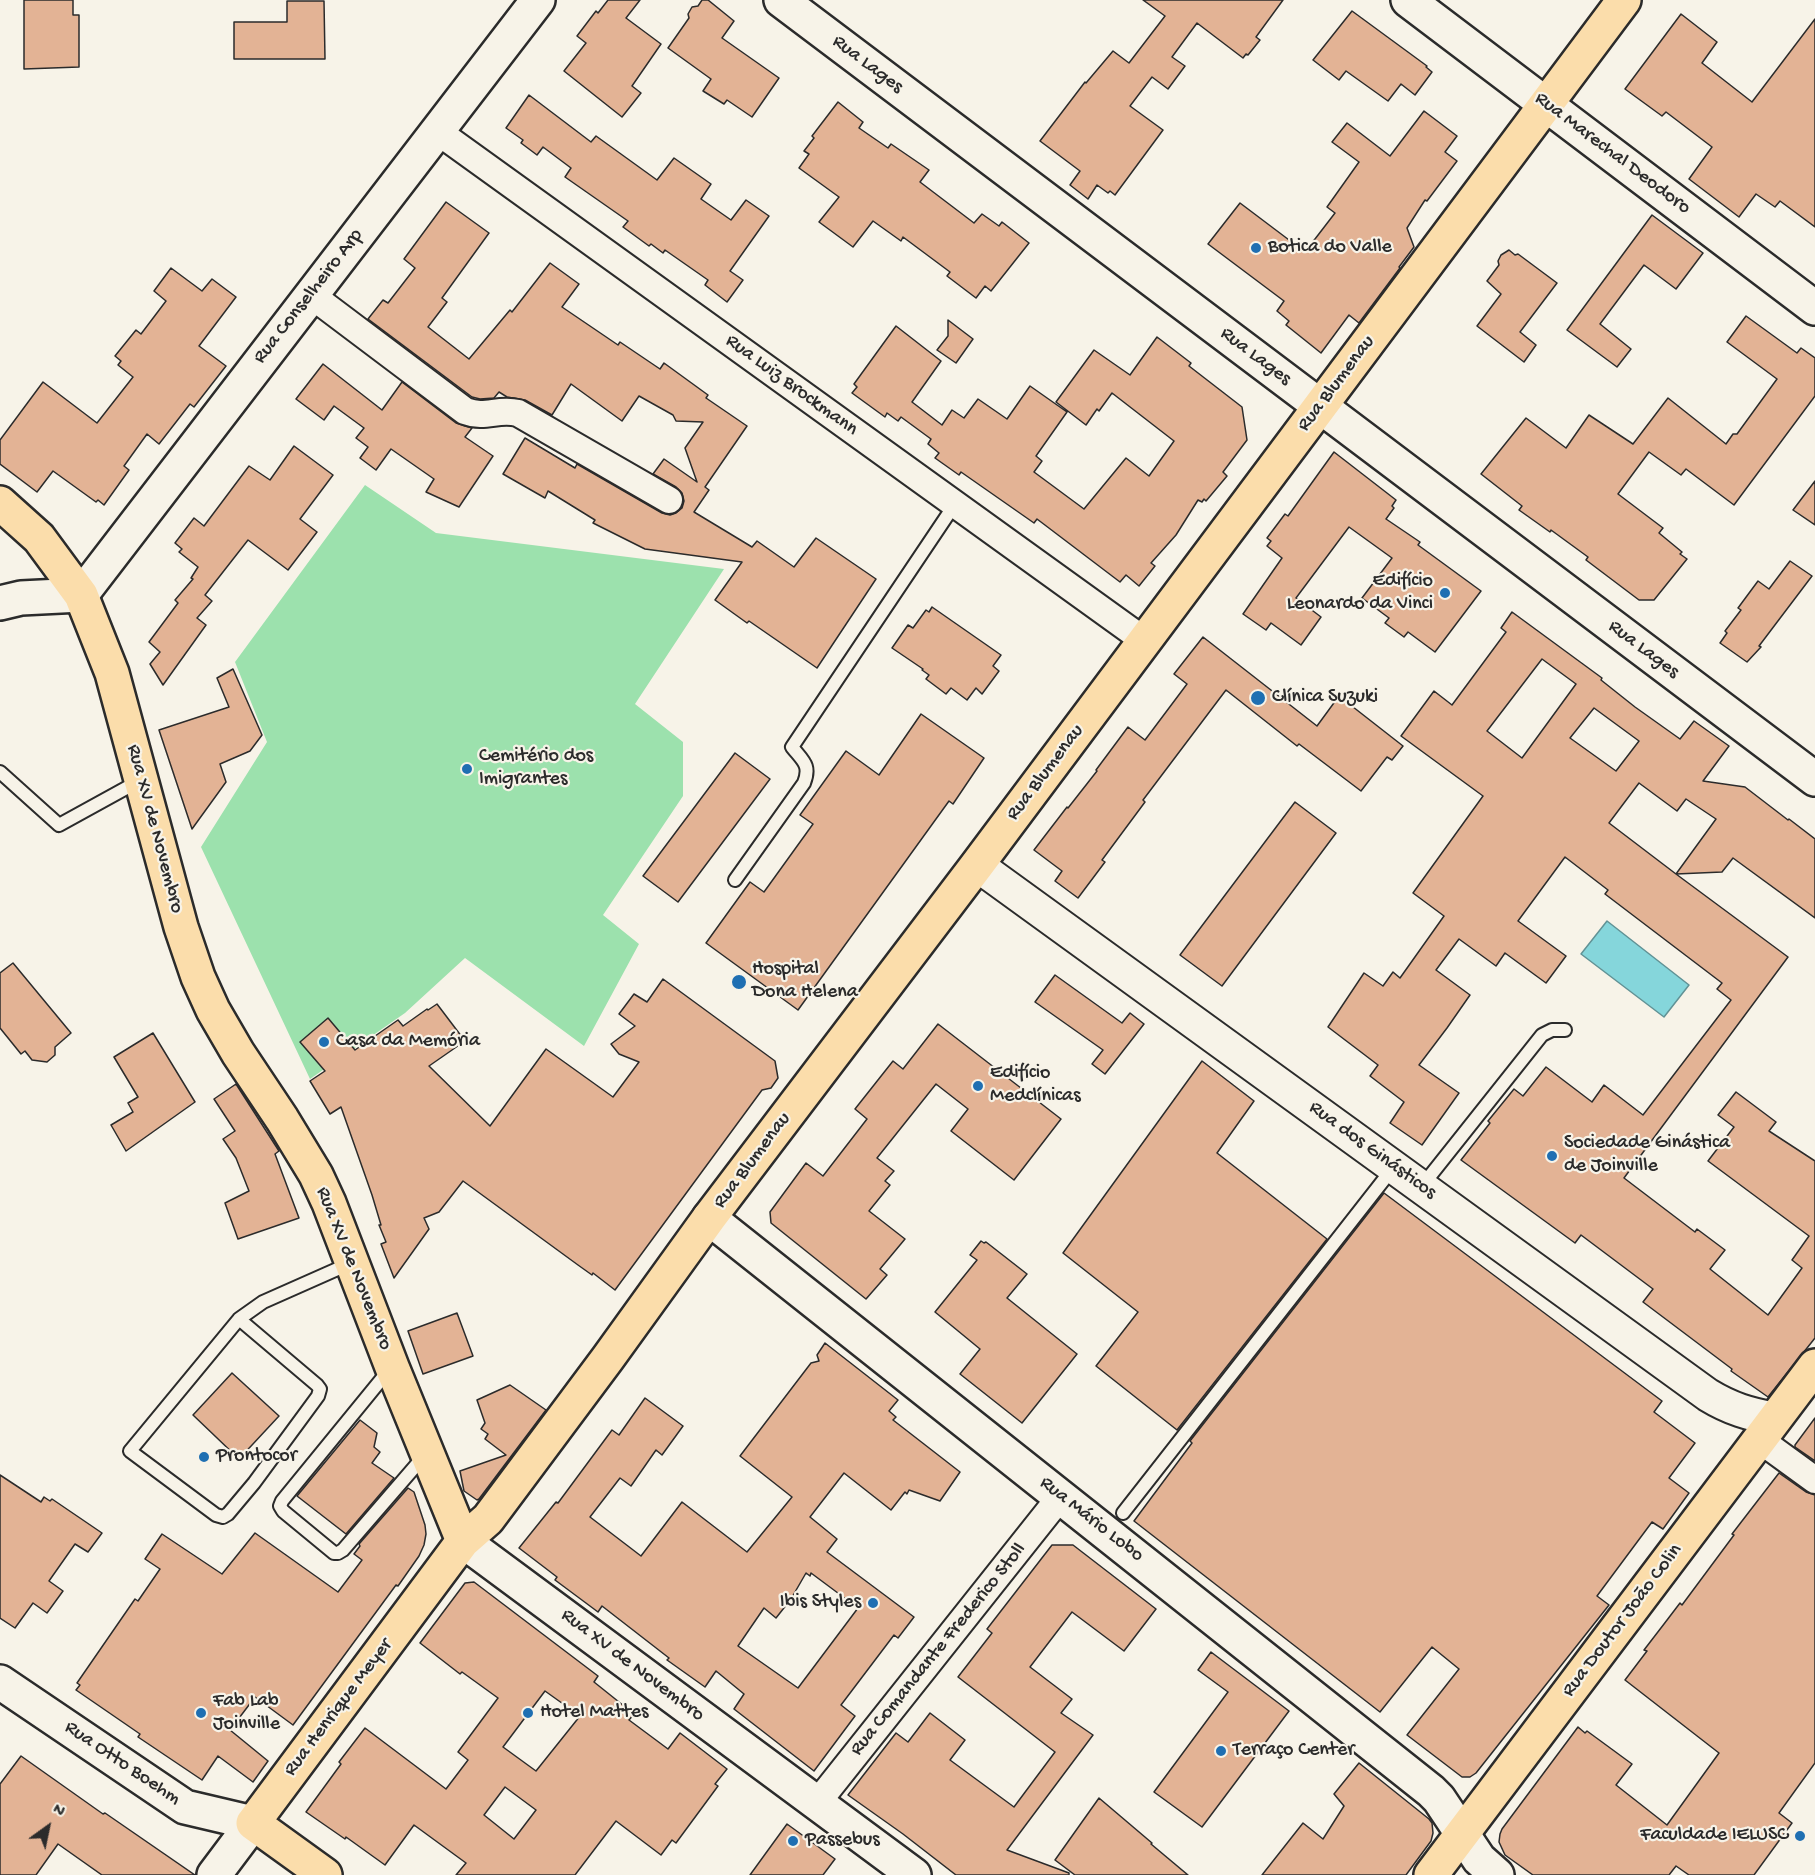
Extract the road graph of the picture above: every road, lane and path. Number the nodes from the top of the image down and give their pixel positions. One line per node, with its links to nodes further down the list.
1 (538, 0): 6 (main road, Rua Conselheiro Arp)
2 (781, 0): 9 (main road, Rua Lages)
3 (1408, 0): 5 (main road, Rua Marechal Deodoro)
4 (1624, 0): 5 (main road, Rua Blumenau)
5 (1546, 104): 8 (main road, Rua Marechal Deodoro); 9 (main road, Rua Blumenau)
6 (437, 131): 7 (main road, Rua Conselheiro Arp); 12 (street, Rua Luiz Brockmann)
7 (311, 295): 10 (street); 13 (main road, Rua Conselheiro Arp)
8 (1815, 308)
9 (1320, 406): 15 (main road, Rua Blumenau); 17 (main road, Rua Lages)
10 (669, 500)
11 (0, 503): 13 (main road, Rua XV de Novembro)
12 (955, 504): 15 (street, Rua Luiz Brockmann); 20 (lane)
13 (81, 595): 14 (main road); 18 (main road, Rua XV de Novembro)
14 (0, 603)
15 (1145, 641): 19 (main road, Rua Blumenau)
16 (0, 772): 18 (lane)
17 (1815, 779)
18 (141, 780): 25 (main road, Rua XV de Novembro)
19 (977, 865): 22 (street, Rua dos Ginásticos); 24 (main road, Rua Blumenau)
20 (735, 880)
21 (1565, 1030): 23 (lane)
22 (1394, 1167): 23 (street, Rua dos Ginásticos); 33 (lane)
23 (1421, 1187): 29 (street, Rua dos Ginásticos)
24 (709, 1218): 32 (main road, Rua Mário Lobo); 34 (main road, Rua Blumenau)
25 (352, 1263): 26 (lane); 28 (main road, Rua XV de Novembro)
26 (239, 1320): 26 (lane)
27 (1815, 1366): 29 (main road, Rua Doutor João Colin)
28 (392, 1367): 30 (main road, Rua XV de Novembro); 30 (lane)
29 (1767, 1430): 31 (street); 39 (main road, Rua Doutor João Colin)
30 (427, 1453): 34 (main road, Rua XV de Novembro)
31 (1815, 1480)
32 (1061, 1497): 36 (street, Rua Comandante Frederico Stoll); 39 (main road, Rua Mário Lobo)
33 (1123, 1513)
34 (463, 1541): 36 (main road, Rua XV de Novembro); 38 (main road, Rua Henrique Meyer)
35 (0, 1682): 37 (main road, Rua Otto Boehm)
36 (817, 1803): 42 (main road, Rua XV de Novembro)
37 (186, 1807): 38 (main road, Rua Otto Boehm); 40 (main road)
38 (253, 1822): 40 (main road, Rua Henrique Meyer); 41 (main road)
39 (1462, 1834): 43 (main road, Rua Doutor João Colin); 44 (main road, Rua Mário Lobo)
40 (217, 1871)
41 (325, 1875)
42 (914, 1875)
43 (1431, 1875)
44 (1497, 1875)

